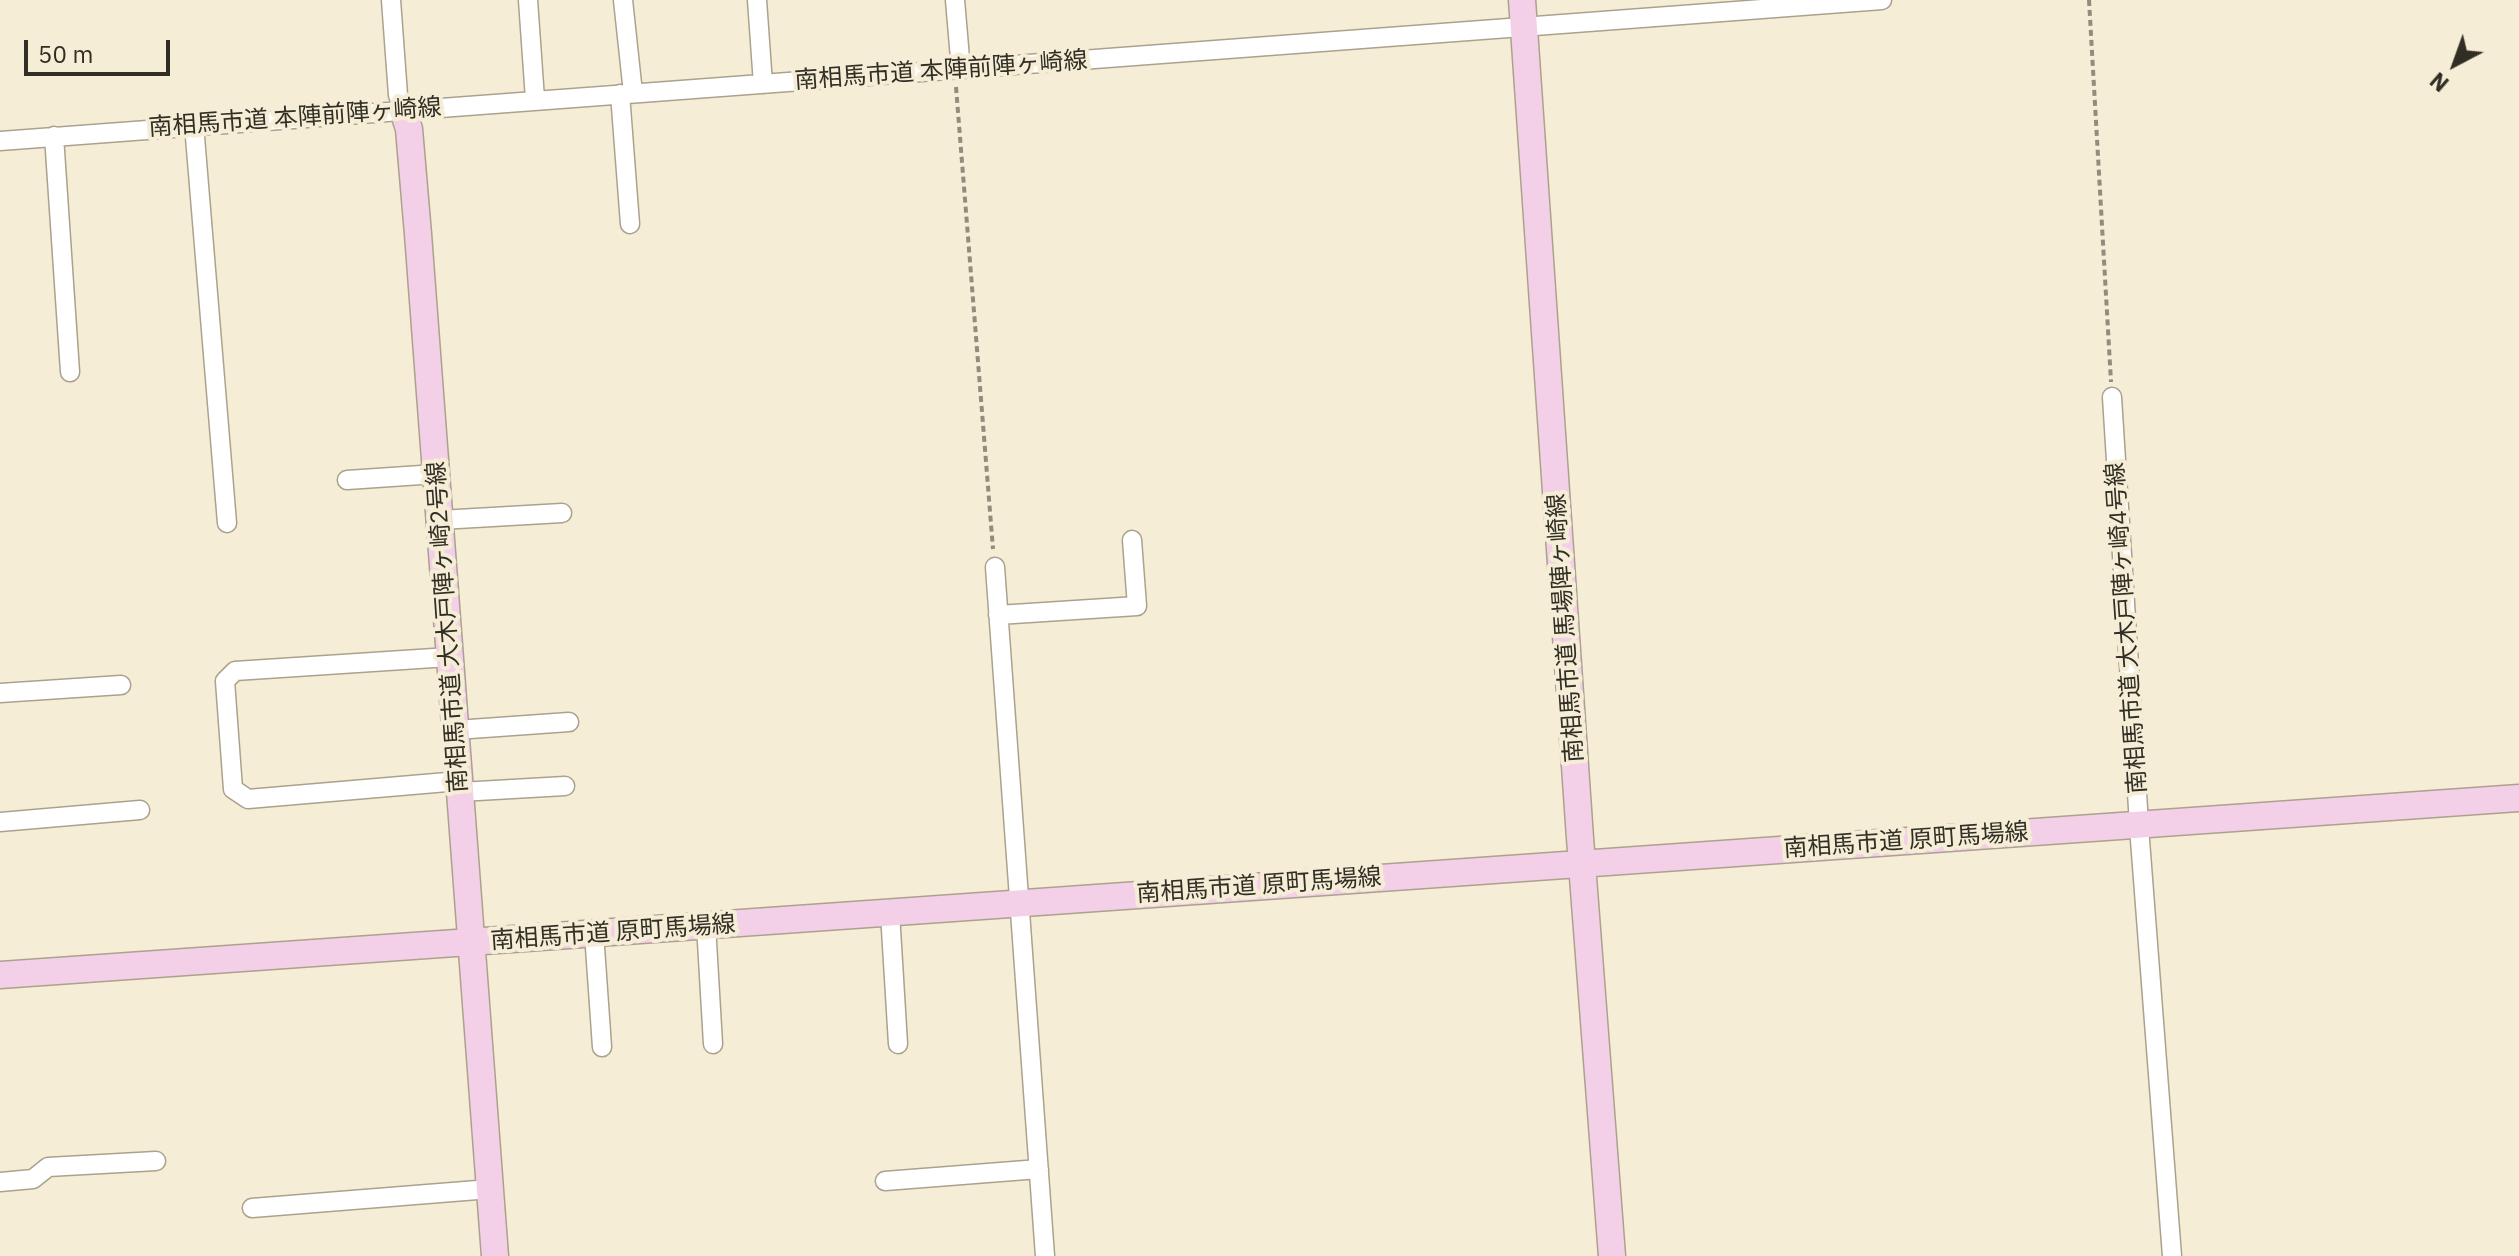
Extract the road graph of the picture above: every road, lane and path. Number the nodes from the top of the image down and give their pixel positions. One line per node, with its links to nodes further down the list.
1 (391, 0): 14 (street, 南相馬市道 大木戸陣ヶ崎2号線)
2 (528, 0): 13 (street)
3 (623, 0): 12 (street)
4 (757, 0): 11 (street)
5 (955, 0): 10 (street)
6 (1522, 0): 9 (street, 南相馬市道 馬場陣ヶ崎線)
7 (1882, 0): 9 (street, 南相馬市道 本陣前陣ヶ崎線)
8 (2089, 0): 20 (path)
9 (1523, 27): 10 (street, 南相馬市道 本陣前陣ヶ崎線); 40 (street, 南相馬市道 馬場陣ヶ崎線)
10 (961, 70): 11 (street, 南相馬市道 本陣前陣ヶ崎線); 27 (path)
11 (763, 84): 12 (street, 南相馬市道 本陣前陣ヶ崎線)
12 (627, 93): 13 (street, 南相馬市道 本陣前陣ヶ崎線); 18 (street)
13 (535, 99): 14 (street, 南相馬市道 本陣前陣ヶ崎線)
14 (403, 110): 15 (street, 南相馬市道 本陣前陣ヶ崎線); 21 (street, 南相馬市道 大木戸陣ヶ崎2号線)
15 (194, 125): 16 (street, 南相馬市道 本陣前陣ヶ崎線); 25 (street)
16 (54, 136): 17 (street, 南相馬市道 本陣前陣ヶ崎線); 19 (street)
17 (0, 141)
18 (630, 224)
19 (70, 372)
20 (2112, 397): 39 (street, 南相馬市道 大木戸陣ヶ崎4号線)
21 (436, 474): 22 (street); 24 (street, 南相馬市道 大木戸陣ヶ崎2号線)
22 (347, 480)
23 (562, 513): 24 (street)
24 (440, 520): 29 (street, 南相馬市道 大木戸陣ヶ崎2号線)
25 (227, 523)
26 (1132, 540): 28 (street)
27 (995, 567): 28 (street)
28 (998, 615): 41 (street)
29 (449, 657): 33 (street, 南相馬市道 大木戸陣ヶ崎2号線); 35 (street)
30 (121, 685): 31 (street)
31 (0, 693)
32 (569, 722): 33 (street)
33 (456, 730): 35 (street, 南相馬市道 大木戸陣ヶ崎2号線)
34 (565, 786): 35 (street)
35 (460, 787): 45 (street, 南相馬市道 大木戸陣ヶ崎2号線)
36 (2519, 798): 39 (street, 南相馬市道 原町馬場線)
37 (140, 810): 38 (street)
38 (0, 822)
39 (2139, 825): 40 (street, 南相馬市道 原町馬場線); 59 (street, 南相馬市道 大木戸陣ヶ崎4号線)
40 (1583, 863): 41 (street, 南相馬市道 原町馬場線); 58 (street, 南相馬市道 馬場陣ヶ崎線)
41 (1020, 904): 42 (street, 南相馬市道 原町馬場線); 51 (street)
42 (890, 913): 43 (street, 南相馬市道 原町馬場線); 48 (street)
43 (706, 925): 44 (street, 南相馬市道 原町馬場線); 47 (street)
44 (594, 933): 45 (street, 南相馬市道 原町馬場線); 49 (street)
45 (472, 943): 46 (street, 南相馬市道 原町馬場線); 54 (street, 南相馬市道 大木戸陣ヶ崎2号線)
46 (0, 975)
47 (713, 1044)
48 (898, 1044)
49 (602, 1047)
50 (156, 1161): 53 (street)
51 (1039, 1169): 52 (street); 57 (street)
52 (885, 1181)
53 (0, 1182)
54 (490, 1189): 55 (street); 56 (street, 南相馬市道 大木戸陣ヶ崎2号線)
55 (252, 1208)
56 (495, 1256)
57 (1045, 1256)
58 (1612, 1256)
59 (2172, 1256)

